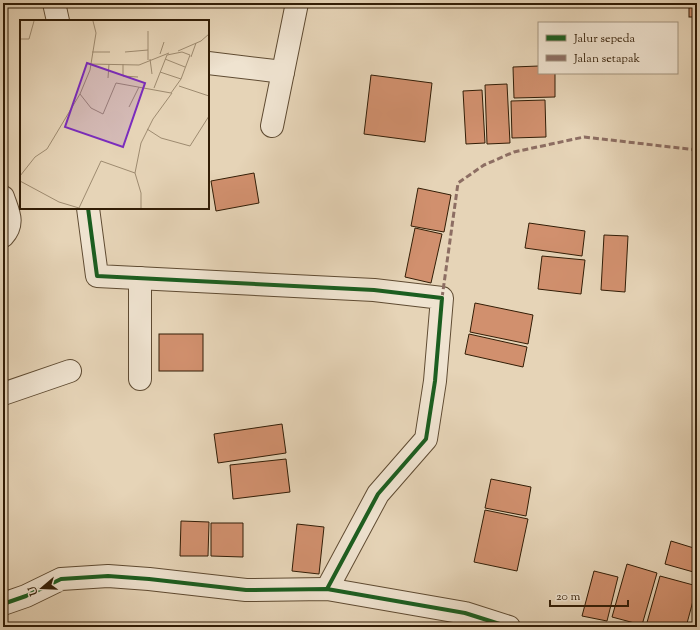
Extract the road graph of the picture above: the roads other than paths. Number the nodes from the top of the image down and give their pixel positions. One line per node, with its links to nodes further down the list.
1 (54, 3): 3 (street)
2 (297, 3): 5 (street)
3 (58, 20)
4 (209, 63): 5 (street)
5 (283, 72): 6 (street)
6 (272, 126)
7 (3, 197): 9 (street)
8 (88, 209): 10 (street)
9 (7, 228)
10 (140, 278): 12 (street); 14 (street)
11 (70, 371): 13 (street)
12 (140, 379)
13 (3, 394)
14 (327, 589): 15 (street); 16 (street)
15 (4, 599)
16 (509, 627)

